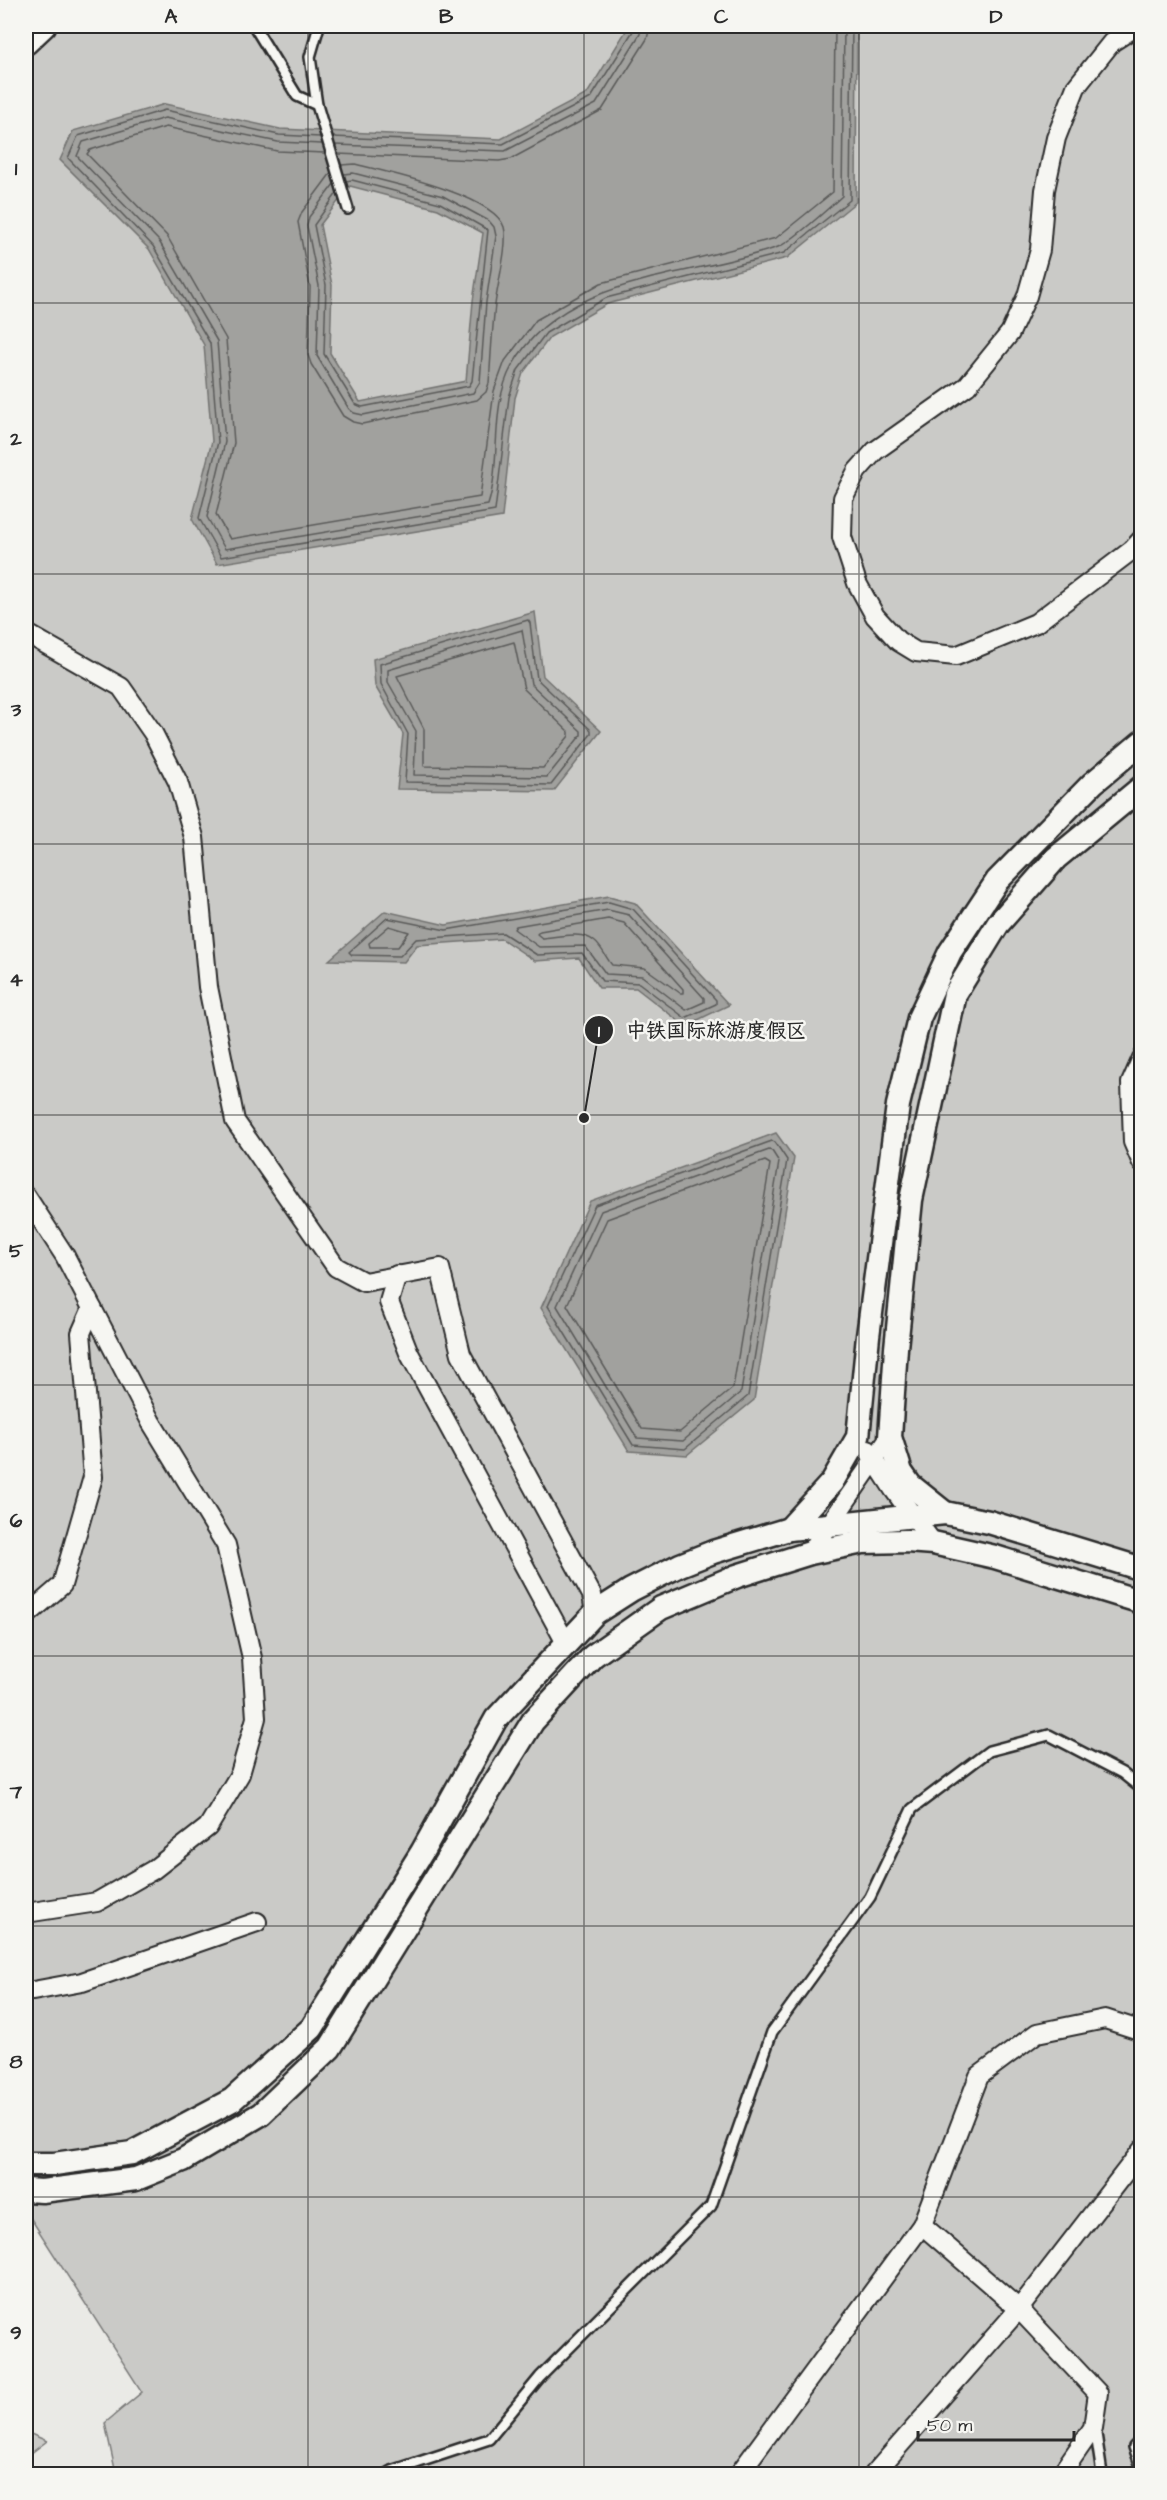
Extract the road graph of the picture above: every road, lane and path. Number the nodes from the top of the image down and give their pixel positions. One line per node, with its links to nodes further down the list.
1 (44, 26): 5 (street)
2 (254, 26): 6 (lane)
3 (319, 26): 6 (lane)
4 (1137, 26): 8 (street)
5 (26, 43)
6 (317, 105): 7 (lane)
7 (348, 209)
8 (1142, 539)
9 (26, 633): 15 (street)
10 (1142, 742): 17 (street)
11 (1142, 787): 18 (street)
12 (1142, 1058): 13 (street)
13 (1142, 1163)
14 (26, 1196): 16 (street)
15 (397, 1275): 28 (street); 30 (street)
16 (92, 1308): 29 (street); 32 (street)
17 (858, 1437): 19 (street); 23 (street)
18 (891, 1437): 19 (street); 20 (street)
19 (874, 1459): 21 (street); 22 (street)
20 (945, 1513): 21 (street); 26 (street)
21 (913, 1516): 22 (street); 24 (street)
22 (828, 1526): 23 (street); 25 (street)
23 (789, 1529): 28 (street)
24 (933, 1543): 25 (street); 27 (street)
25 (810, 1553): 38 (street)
26 (1142, 1569)
27 (1142, 1602)
28 (595, 1613): 30 (street)
29 (26, 1616)
30 (566, 1643): 37 (street)
31 (1142, 1789): 44 (lane)
32 (26, 1913)
33 (257, 1922): 34 (street)
34 (26, 1990)
35 (1142, 2031): 39 (street)
36 (1142, 2150): 40 (street)
37 (26, 2164)
38 (26, 2190)
39 (922, 2225): 40 (street); 45 (street)
40 (1019, 2309): 41 (street); 46 (street)
41 (1094, 2422): 47 (street); 48 (lane)
42 (1142, 2439): 43 (lane)
43 (1142, 2469)
44 (387, 2475)
45 (739, 2475)
46 (874, 2475)
47 (1061, 2475)
48 (1102, 2475)

